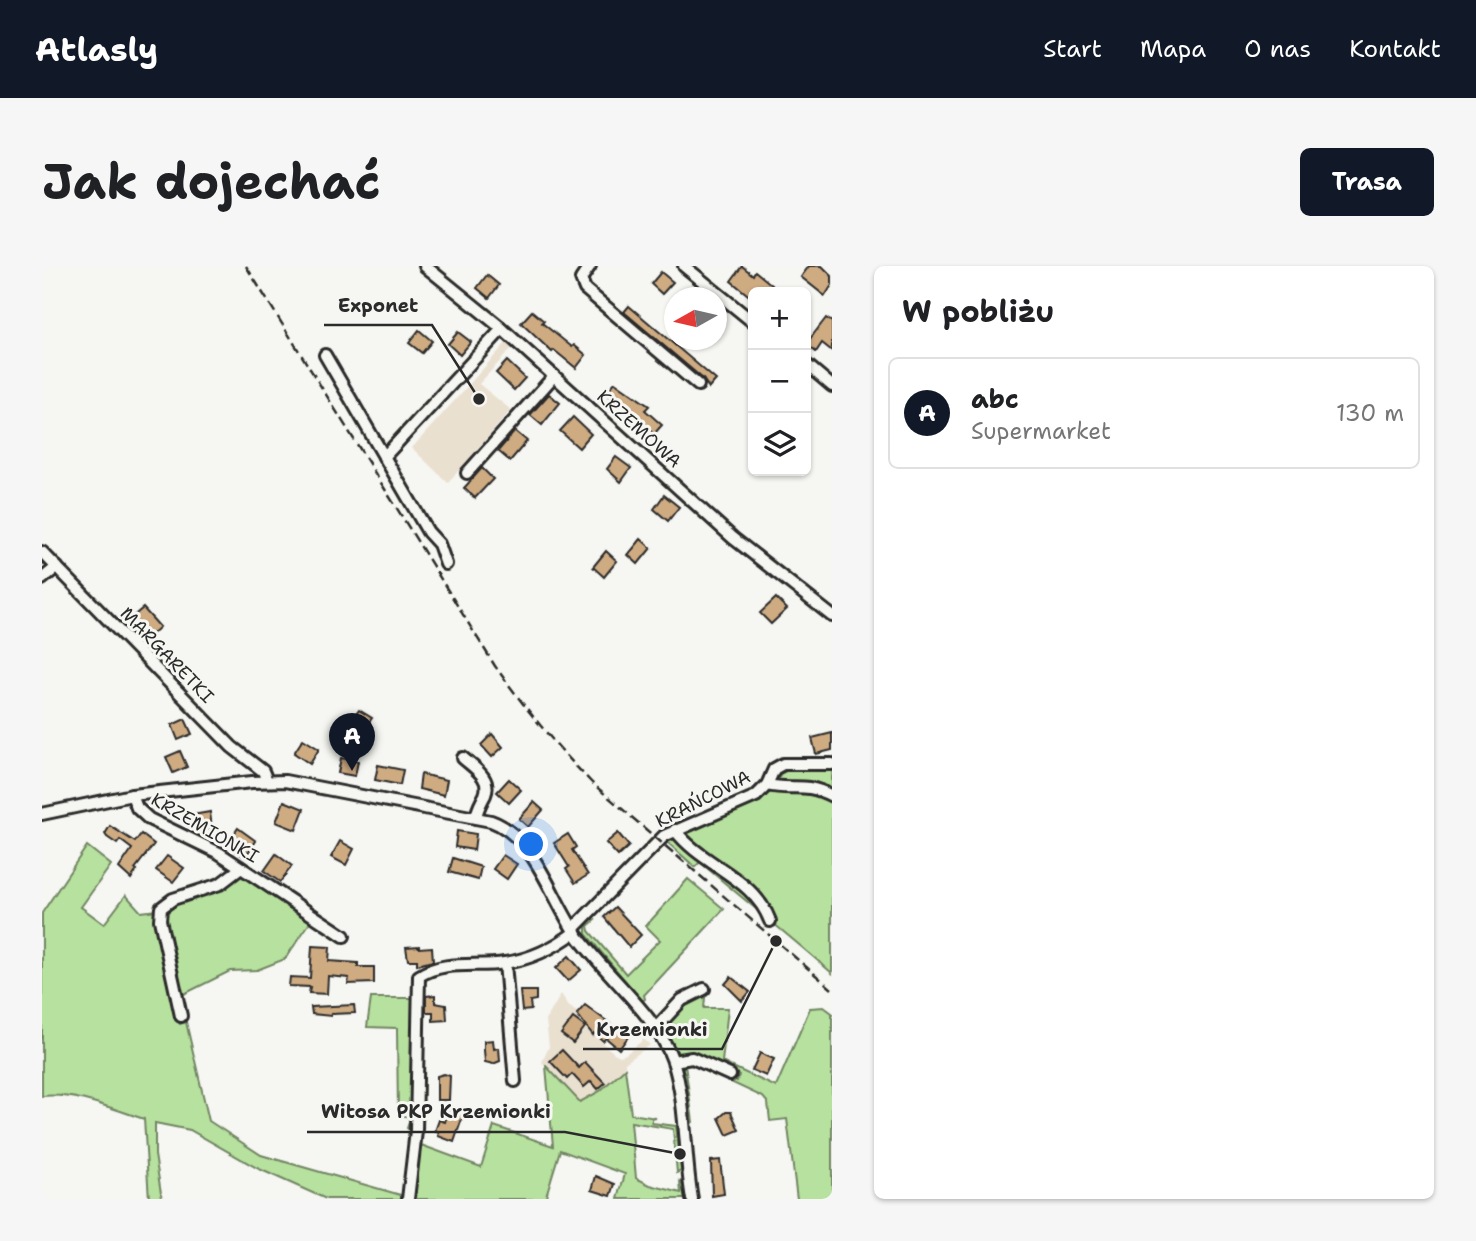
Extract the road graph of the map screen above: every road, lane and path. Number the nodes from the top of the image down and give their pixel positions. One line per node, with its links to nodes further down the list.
1 (425, 266): 5 (street, KRZEMOWA)
2 (590, 266): 9 (street)
3 (684, 266): 4 (street)
4 (748, 318)
5 (502, 329): 8 (street, KRZEMOWA); 11 (street)
6 (325, 355): 11 (street)
7 (811, 368): 10 (street)
8 (554, 376): 12 (street); 17 (street, KRZEMOWA)
9 (698, 385)
10 (832, 386)
11 (384, 457): 14 (street)
12 (467, 474)
13 (42, 552): 15 (street, MARGARETKI)
14 (446, 564)
15 (57, 567): 16 (street); 20 (street, MARGARETKI)
16 (42, 579)
17 (832, 616)
18 (463, 758): 25 (street)
19 (832, 764): 21 (street, KRAŃCOWA)
20 (267, 781): 22 (street); 25 (street)
21 (767, 785): 23 (street); 26 (street, KRAŃCOWA)
22 (132, 795): 24 (street, KRZEMIONKI); 27 (street, KRZEMIONKI)
23 (832, 796)
24 (42, 814)
25 (476, 818): 29 (street)
26 (676, 830): 28 (street); 29 (street, KRAŃCOWA)
27 (241, 868): 30 (street, KRZEMIONKI); 33 (street)
28 (771, 921)
29 (574, 931): 31 (street); 34 (street)
30 (344, 936)
31 (505, 963): 37 (street); 38 (street)
32 (704, 989): 34 (street)
33 (181, 1016)
34 (655, 1029): 35 (street)
35 (673, 1061): 36 (street); 39 (street)
36 (730, 1075)
37 (515, 1081)
38 (408, 1199)
39 (692, 1199)

